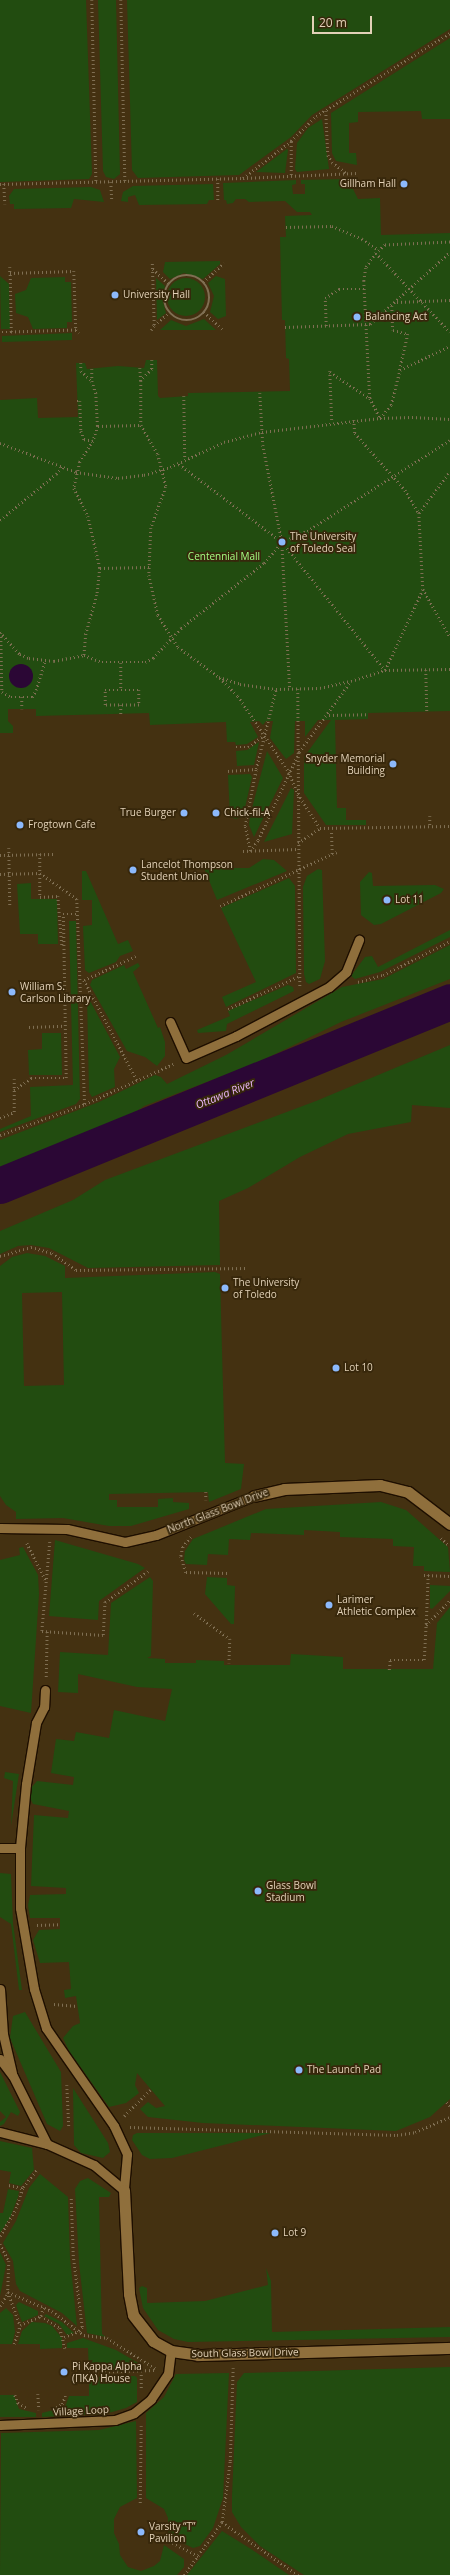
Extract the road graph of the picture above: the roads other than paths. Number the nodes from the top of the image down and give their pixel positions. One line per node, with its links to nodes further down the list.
1 (359, 939): 2 (lane)
2 (170, 1022)
3 (254, 1496): 4 (street, North Glass Bowl Drive); 5 (lane, North Glass Bowl Drive)
4 (450, 1524)
5 (0, 1528)
6 (46, 1690): 8 (lane)
7 (0, 1848): 8 (lane)
8 (20, 1848): 14 (lane)
9 (0, 1989): 11 (lane)
10 (0, 2059): 11 (lane)
11 (13, 2076): 13 (lane)
12 (0, 2132): 13 (lane)
13 (47, 2144): 14 (lane)
14 (124, 2190): 16 (street, South Glass Bowl Drive)
15 (450, 2348): 16 (street, South Glass Bowl Drive)
16 (171, 2351): 17 (lane, Village Loop)
17 (0, 2425)

